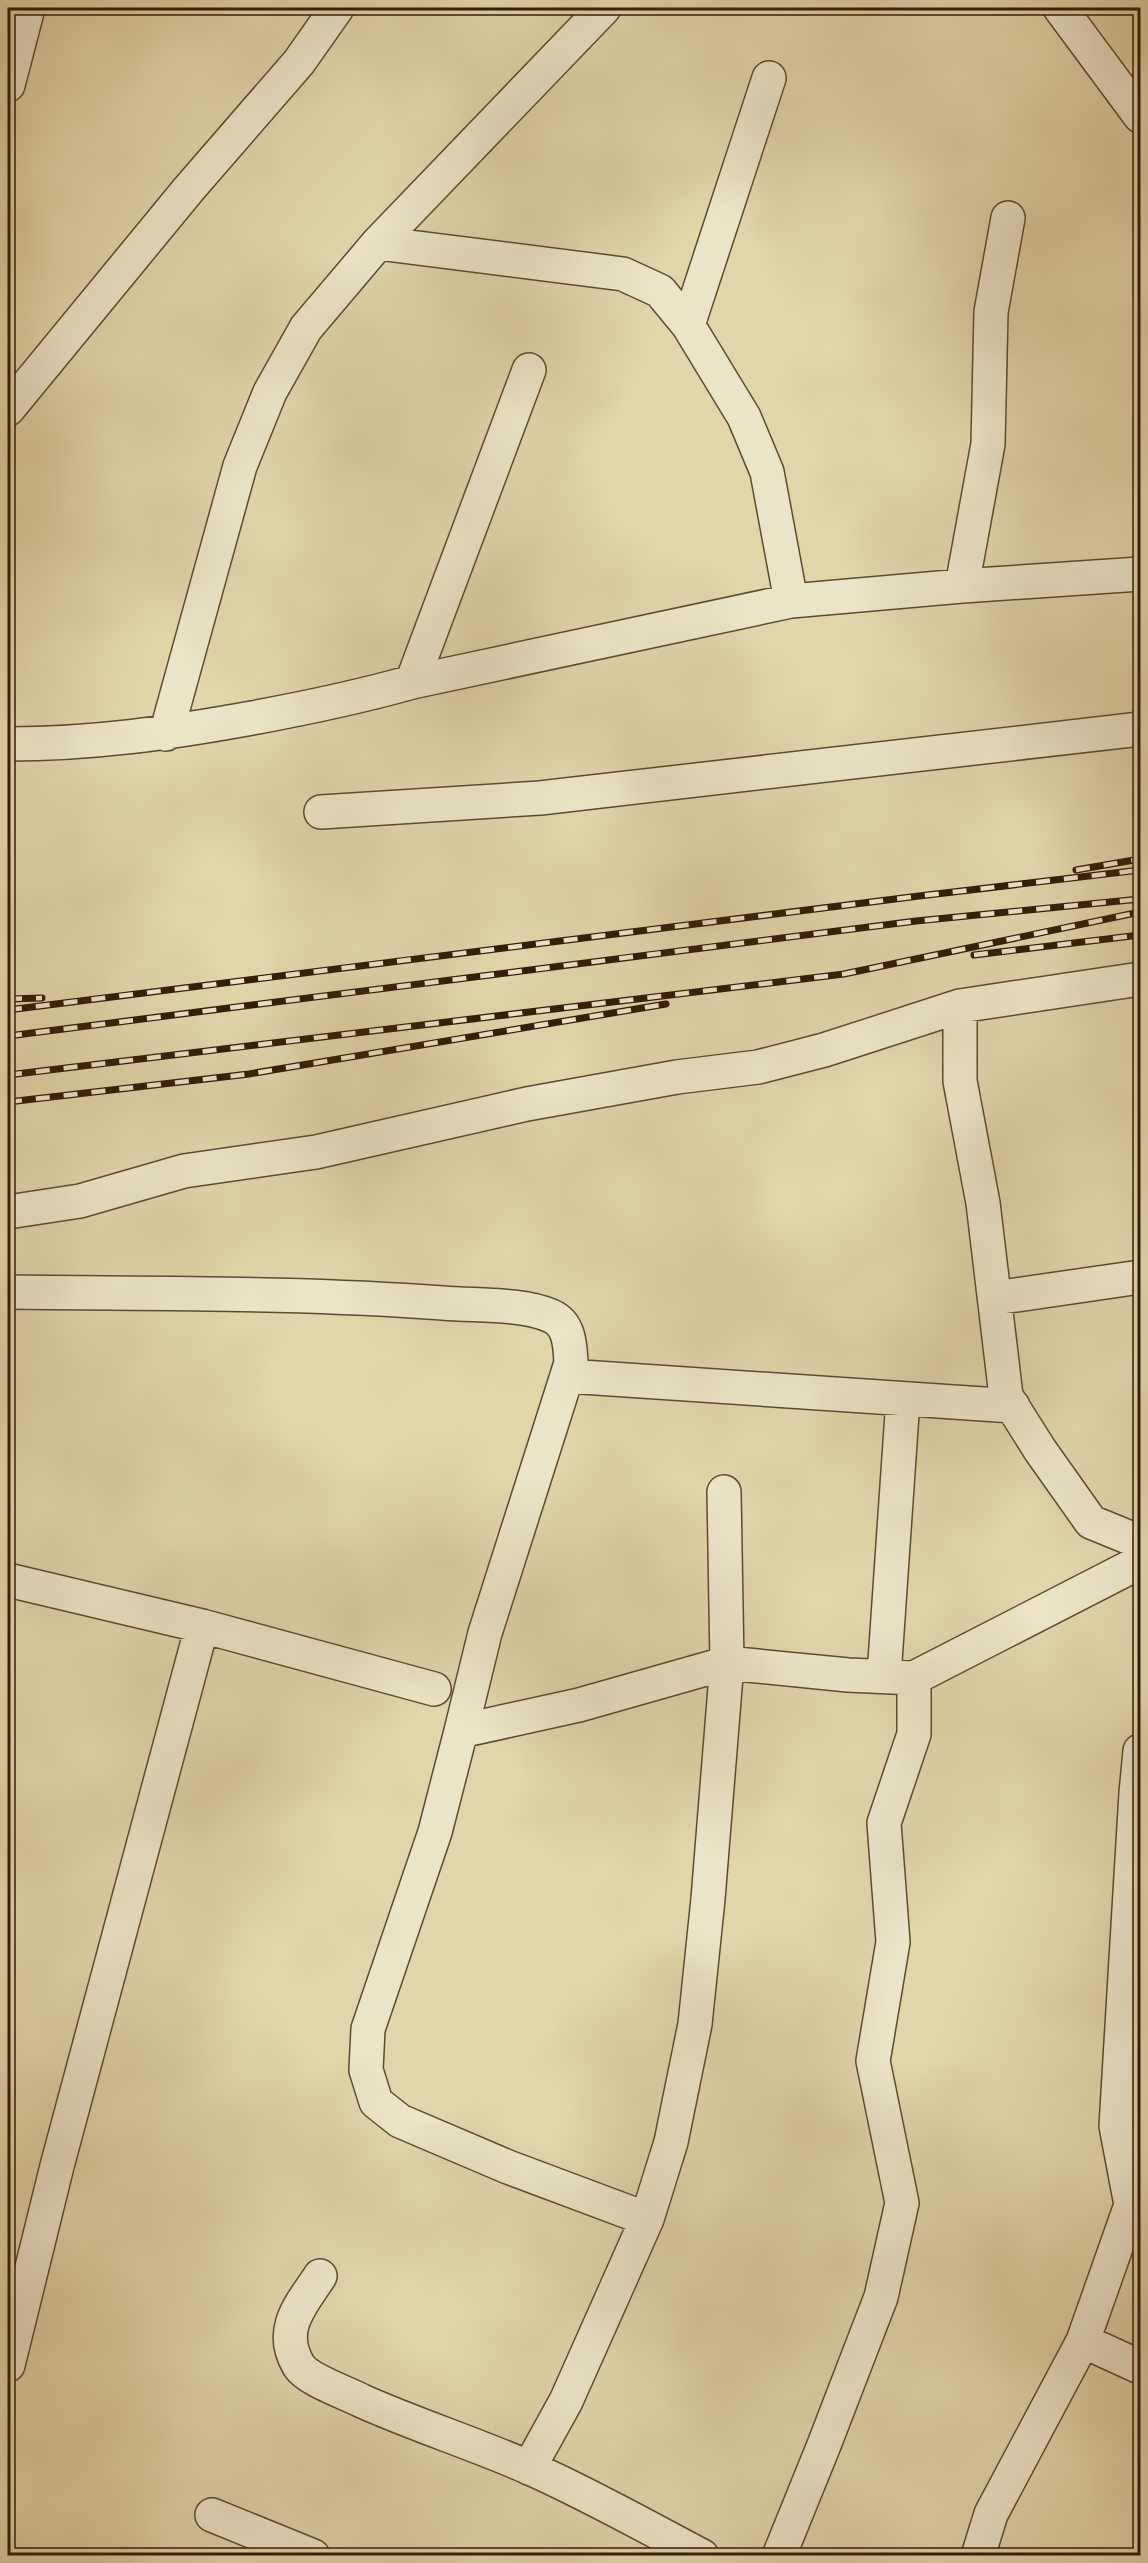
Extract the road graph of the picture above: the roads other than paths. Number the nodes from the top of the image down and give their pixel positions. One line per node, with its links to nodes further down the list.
1 (28, 8): 6 (street)
2 (337, 8): 12 (street)
3 (604, 8): 9 (street)
4 (1060, 8): 7 (street)
5 (769, 78): 10 (street)
6 (8, 86)
7 (1140, 116)
8 (1008, 218): 14 (street)
9 (378, 243): 10 (street); 18 (street)
10 (688, 325): 15 (street)
11 (530, 370): 16 (street)
12 (8, 409)
13 (1140, 574): 14 (street)
14 (962, 586): 15 (street)
15 (791, 601): 16 (street)
16 (412, 682): 18 (street)
17 (1140, 729): 20 (street)
18 (166, 734): 19 (street)
19 (8, 744)
20 (321, 812)
21 (1140, 979): 22 (street)
22 (960, 1006): 23 (street); 26 (street)
23 (8, 1212)
24 (1140, 1277): 26 (street)
25 (8, 1292): 27 (street)
26 (995, 1298): 29 (street)
27 (567, 1376): 28 (street); 38 (street)
28 (903, 1399): 29 (street); 36 (street)
29 (1012, 1406): 31 (street)
30 (724, 1492): 35 (street)
31 (1140, 1542)
32 (1140, 1562): 36 (street)
33 (8, 1580): 34 (street)
34 (202, 1626): 37 (street); 44 (street)
35 (727, 1663): 36 (street); 38 (street); 41 (street)
36 (899, 1677): 50 (street)
37 (434, 1689)
38 (461, 1731): 41 (street)
39 (1140, 1751): 40 (street)
40 (1136, 2206): 43 (street)
41 (647, 2219): 46 (street)
42 (320, 2276): 46 (street)
43 (1083, 2341): 45 (street); 51 (street)
44 (8, 2365)
45 (1140, 2367)
46 (530, 2468): 49 (street)
47 (212, 2515): 48 (street)
48 (313, 2556)
49 (702, 2556)
50 (779, 2556)
51 (978, 2556)

